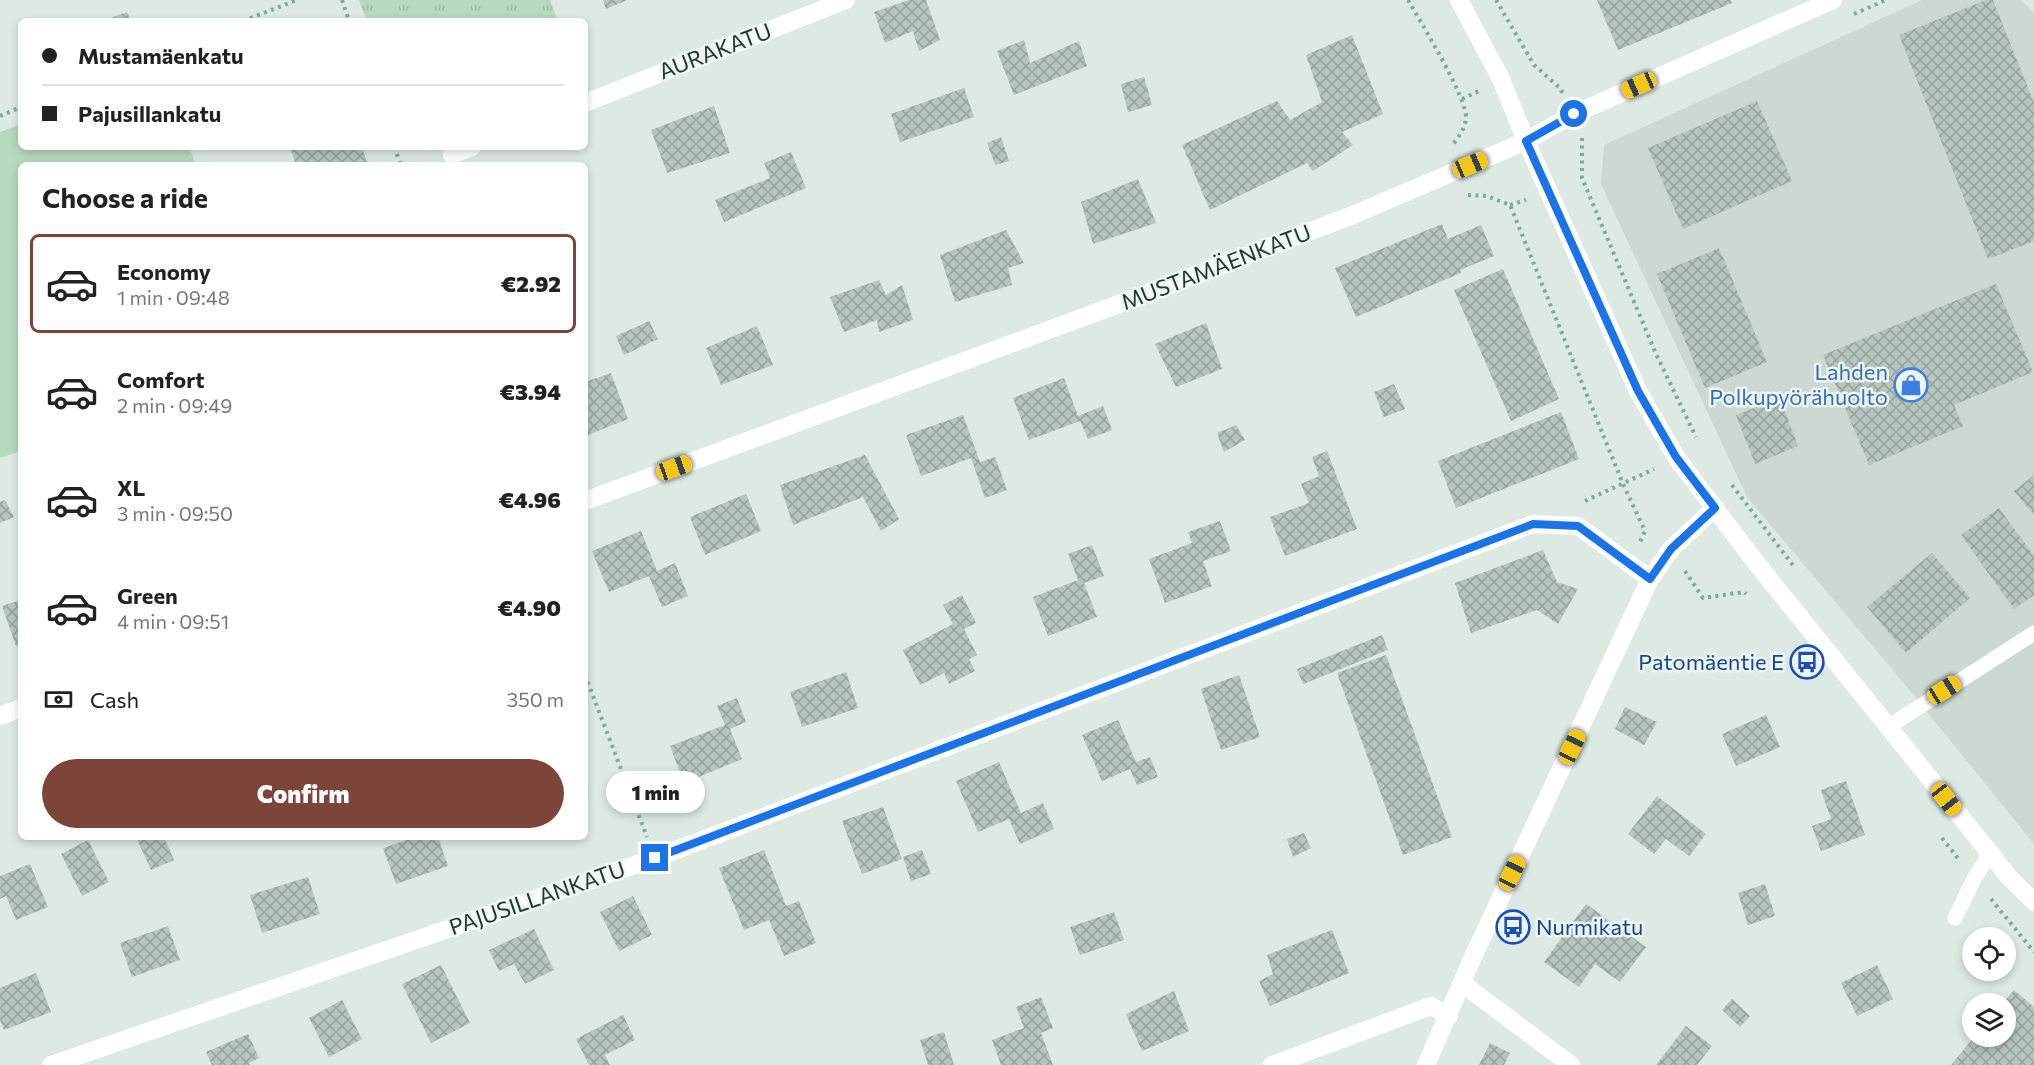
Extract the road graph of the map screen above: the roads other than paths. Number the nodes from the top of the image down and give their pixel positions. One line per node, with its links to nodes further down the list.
1 (846, 0): 4 (street, AURAKATU)
2 (1459, 0): 5 (street)
3 (1833, 0): 5 (street, MUSTAMÄENKATU)
4 (588, 102)
5 (1526, 141): 8 (street, MUSTAMÄENKATU); 9 (street)
6 (464, 150): 7 (street)
7 (452, 155)
8 (588, 500)
9 (1715, 508): 10 (street); 14 (street)
10 (1650, 579): 18 (street); 20 (street, PAJUSILLANKATU)
11 (2034, 633): 14 (lane)
12 (18, 709): 13 (street)
13 (0, 716)
14 (1888, 727): 15 (street)
15 (1990, 853): 16 (street); 17 (lane)
16 (2034, 902)
17 (1955, 918)
18 (1463, 984): 19 (street); 23 (street)
19 (1449, 1016): 21 (street); 22 (street)
20 (51, 1065)
21 (1272, 1065)
22 (1426, 1065)
23 (1570, 1065)

